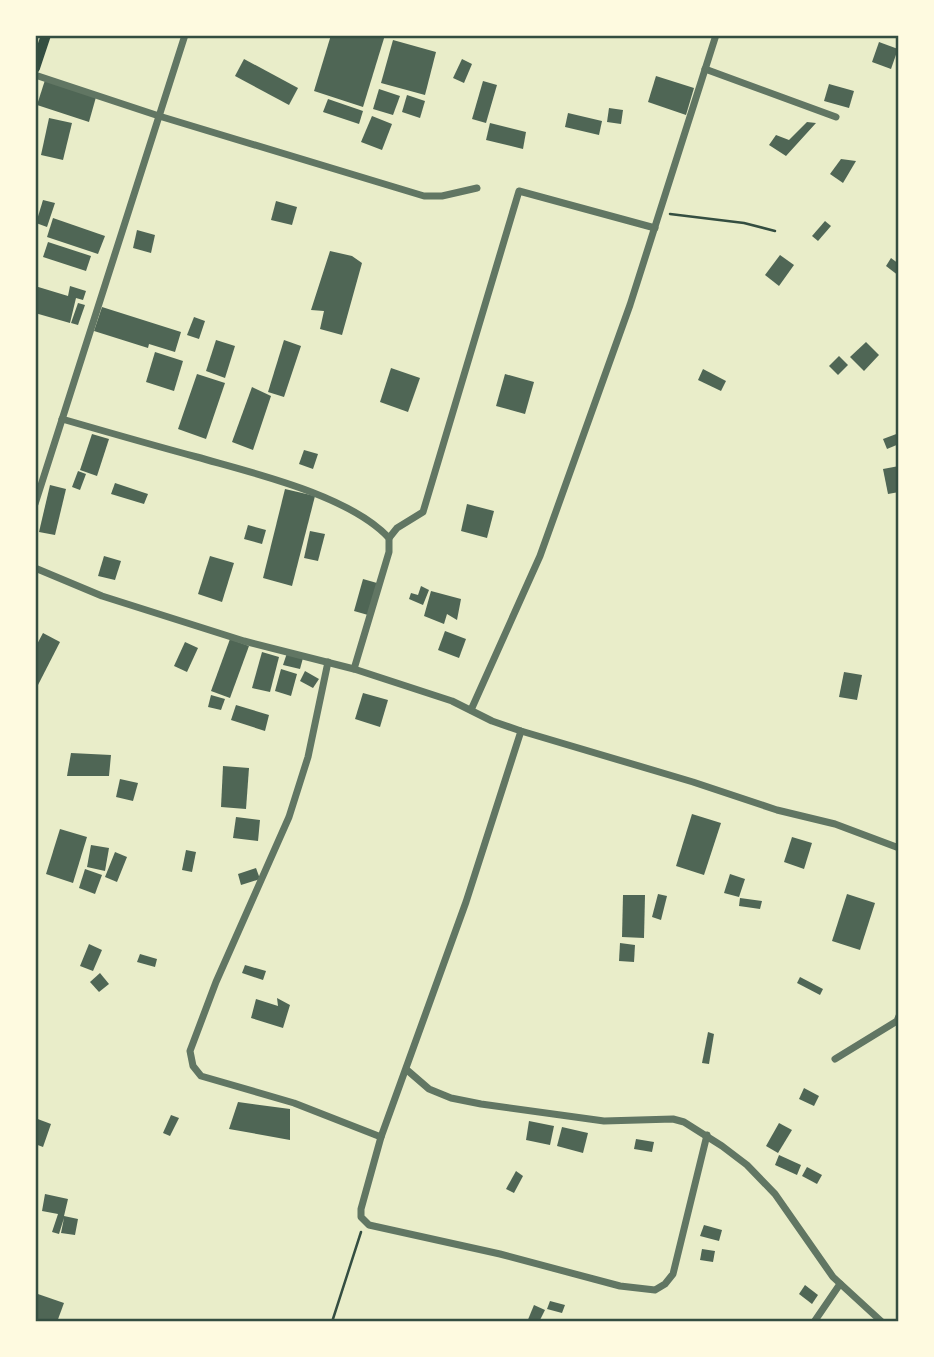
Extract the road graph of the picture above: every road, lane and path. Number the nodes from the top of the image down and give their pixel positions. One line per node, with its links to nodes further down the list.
1 (46, 35): 4 (main road)
2 (185, 35): 7 (street)
3 (716, 35): 5 (street)
4 (35, 68)
5 (705, 69): 8 (street); 10 (street)
6 (35, 75): 7 (street)
7 (159, 116): 9 (street); 13 (street)
8 (836, 117)
9 (477, 188)
10 (660, 213): 11 (street); 12 (path)
11 (655, 228): 15 (street); 19 (street)
12 (775, 231)
13 (62, 419): 14 (street); 15 (street)
14 (35, 504)
15 (389, 538): 18 (street)
16 (35, 568): 17 (street)
17 (328, 662): 18 (street); 26 (street)
18 (354, 668): 19 (street)
19 (471, 710): 20 (street)
20 (521, 731): 21 (street); 24 (street)
21 (899, 848)
22 (899, 1016): 23 (street)
23 (835, 1059)
24 (407, 1070): 25 (street); 26 (street)
25 (707, 1135): 27 (street); 28 (street)
26 (381, 1137): 27 (street)
27 (364, 1222): 29 (path)
28 (840, 1284): 30 (street); 31 (street)
29 (332, 1322)
30 (814, 1322)
31 (882, 1322)

